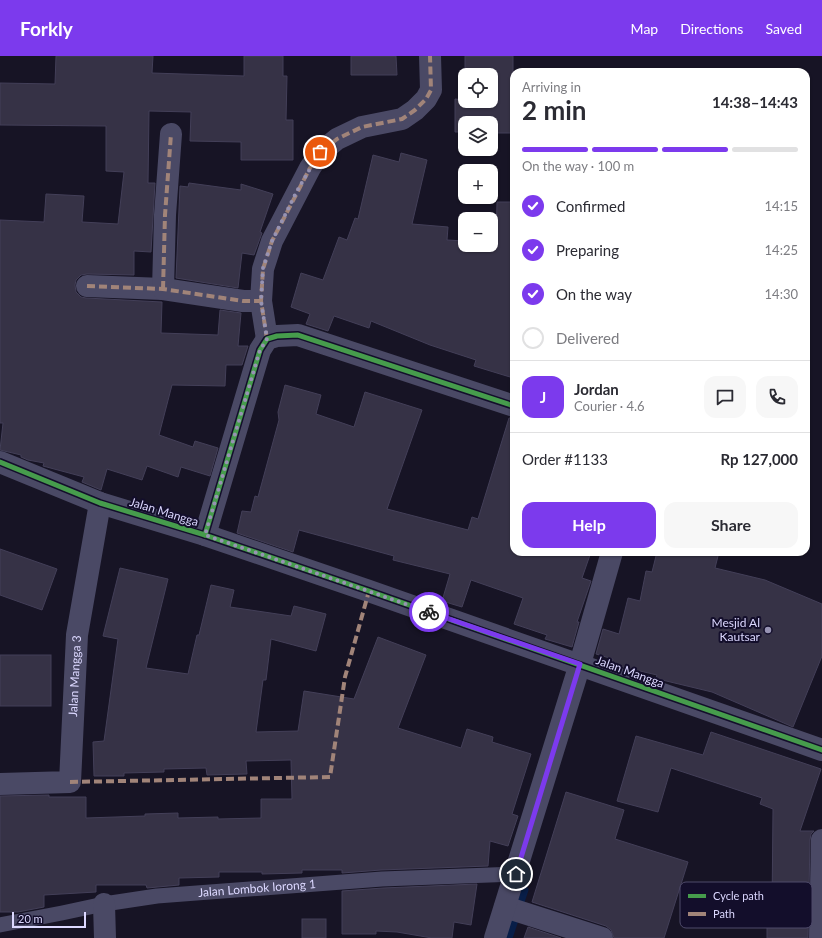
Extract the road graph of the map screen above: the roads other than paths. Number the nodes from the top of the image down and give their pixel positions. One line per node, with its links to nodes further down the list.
1 (430, 56): 5 (street)
2 (170, 134): 4 (street)
3 (87, 286): 4 (street)
4 (163, 289): 5 (street)
5 (261, 301): 6 (street)
6 (267, 339): 7 (street); 10 (street)
7 (510, 405)
8 (0, 462): 9 (street, Jalan Mangga)
9 (100, 503): 10 (street, Jalan Mangga); 14 (street, Jalan Mangga 3)
10 (205, 535): 12 (street, Jalan Mangga)
11 (611, 556): 12 (street)
12 (580, 664): 13 (street, Jalan Mangga); 16 (street)
13 (822, 750)
14 (0, 784)
15 (822, 840): 23 (street)
16 (516, 874): 17 (lane, Jalan Lombok lorong 1); 18 (street)
17 (104, 904): 19 (lane, Jalan Lombok lorong 1); 20 (street)
18 (505, 907): 21 (street); 22 (street)
19 (0, 925)
20 (105, 938)
21 (495, 938)
22 (602, 938)
23 (820, 938)

